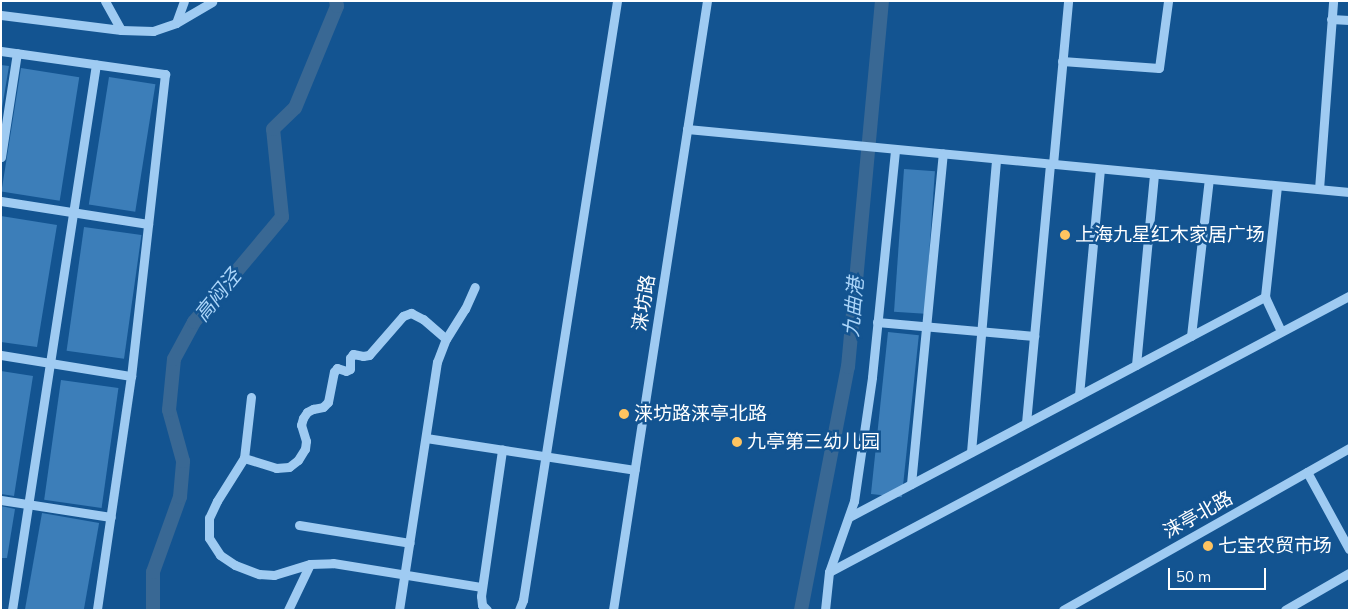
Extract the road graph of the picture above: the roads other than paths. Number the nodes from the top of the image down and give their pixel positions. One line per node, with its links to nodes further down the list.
1 (105, 1): 13 (street)
2 (184, 1): 12 (street)
3 (617, 1): 54 (street)
4 (707, 1): 18 (street, 涞坊路)
5 (1068, 1): 16 (street)
6 (1168, 1): 16 (street)
7 (1333, 1): 10 (street)
8 (212, 2): 12 (street)
9 (1, 15): 13 (street)
10 (1331, 19): 11 (street); 28 (street)
11 (1349, 20)
12 (176, 23): 13 (street)
13 (121, 30)
14 (1, 51): 15 (street)
15 (17, 53): 17 (street); 21 (street)
16 (1062, 61): 23 (street)
17 (96, 64): 31 (street); 32 (street)
18 (687, 129): 19 (street); 56 (street, 涞坊路)
19 (892, 149): 20 (street); 36 (street)
20 (943, 154): 22 (street); 37 (street)
21 (1, 157)
22 (996, 159): 23 (street); 38 (street)
23 (1051, 164): 24 (street); 40 (street)
24 (1100, 169): 25 (street); 47 (street)
25 (1154, 174): 26 (street); 45 (street)
26 (1209, 179): 27 (street); 41 (street)
27 (1278, 186): 28 (street); 35 (street)
28 (1319, 189): 29 (street)
29 (1349, 192)
30 (1, 201): 31 (street)
31 (73, 212): 32 (street); 44 (street)
32 (148, 224): 46 (street)
33 (475, 287): 42 (street)
34 (1349, 296): 39 (street)
35 (1265, 297): 39 (street); 41 (street)
36 (878, 322): 37 (street); 62 (street)
37 (926, 327): 38 (street); 58 (street)
38 (982, 332): 40 (street); 53 (street)
39 (1281, 332): 67 (street)
40 (1034, 336): 49 (street)
41 (1191, 336): 45 (street)
42 (446, 339): 50 (street); 55 (street)
43 (1, 354): 44 (street)
44 (50, 362): 46 (street); 60 (street)
45 (1136, 365): 47 (street)
46 (131, 376): 61 (street)
47 (1079, 395): 49 (street)
48 (251, 397): 55 (street)
49 (1026, 423): 53 (street)
50 (426, 438): 52 (street); 64 (street)
51 (1349, 448): 57 (street, 涞亭北路)
52 (502, 450): 54 (street); 70 (street)
53 (972, 452): 58 (street)
54 (546, 456): 56 (street); 77 (street)
55 (244, 458): 66 (street)
56 (635, 470): 78 (street, 涞坊路)
57 (1307, 472): 65 (street); 71 (street, 涞亭北路)
58 (911, 484): 62 (street)
59 (1, 500): 60 (street)
60 (28, 504): 61 (street); 72 (street)
61 (110, 517): 73 (street)
62 (849, 517): 67 (street)
63 (299, 525): 64 (street)
64 (410, 543): 69 (street)
65 (1349, 550)
66 (310, 564): 69 (street); 74 (street)
67 (829, 572): 79 (street)
68 (1349, 573): 81 (street)
69 (405, 574): 70 (street); 75 (street)
70 (482, 587): 76 (street)
71 (1078, 606): 80 (street, 涞亭北路)
72 (12, 610)
73 (97, 610)
74 (288, 610)
75 (400, 610)
76 (487, 610)
77 (519, 610)
78 (613, 610)
79 (825, 610)
80 (1063, 610)
81 (1285, 610)

